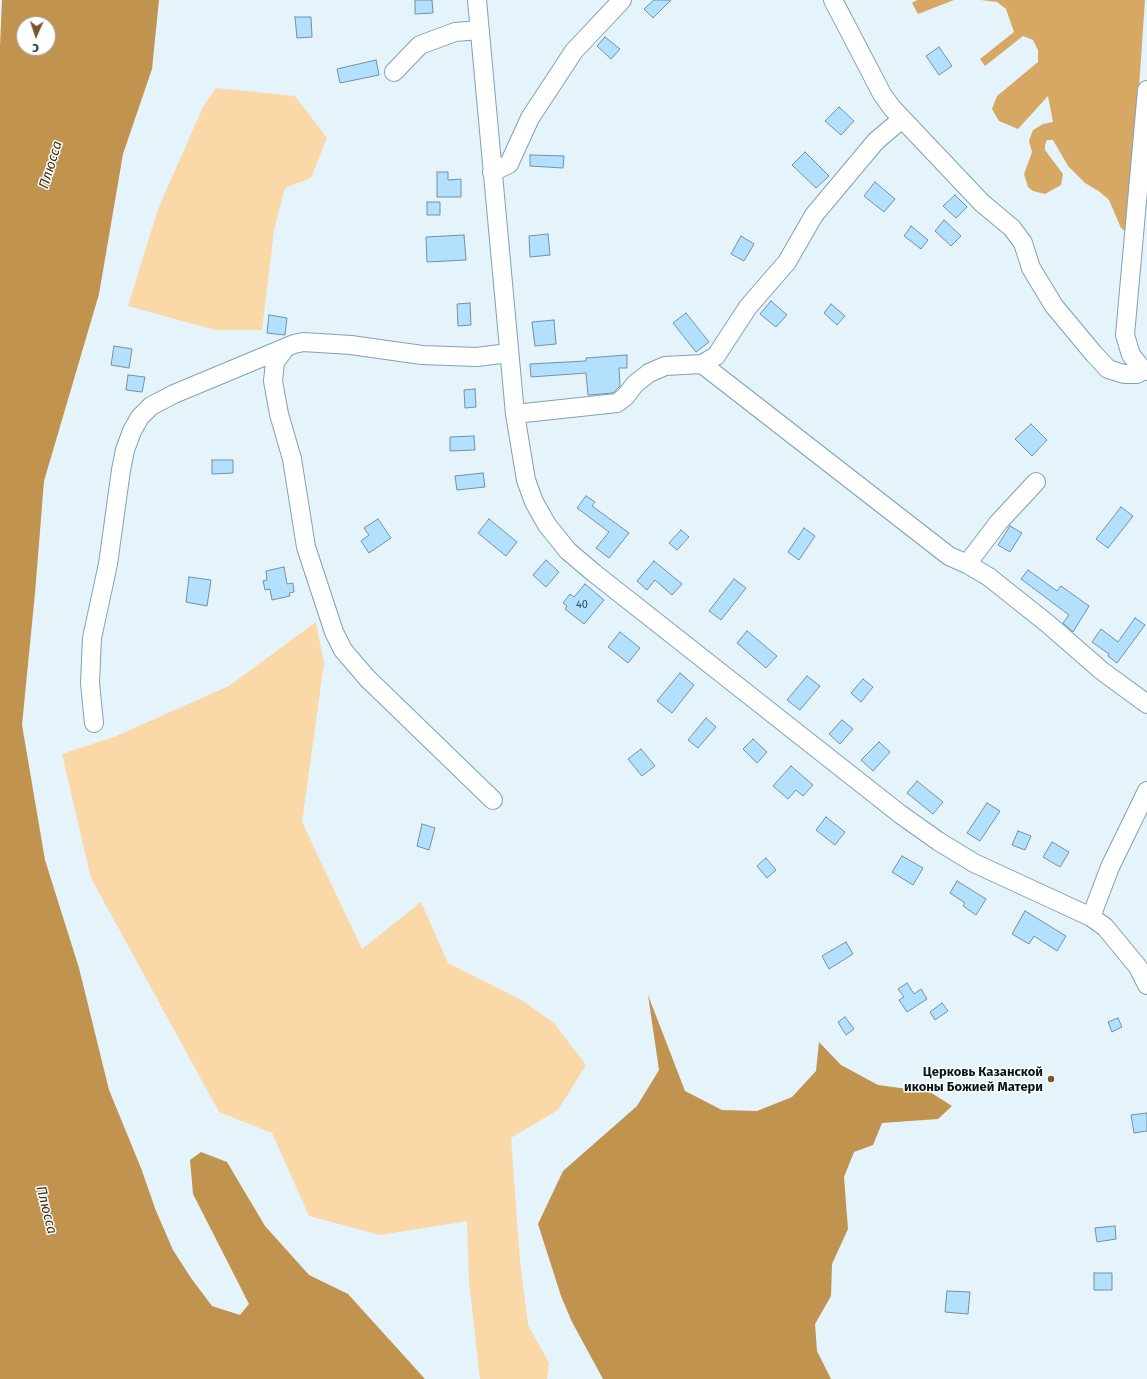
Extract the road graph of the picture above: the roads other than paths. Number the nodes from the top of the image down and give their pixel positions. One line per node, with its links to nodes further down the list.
1 (477, 0): 4 (street)
2 (622, 0): 8 (street)
3 (833, 0): 7 (street)
4 (480, 30): 5 (street); 8 (street)
5 (394, 72)
6 (1147, 90): 12 (street)
7 (902, 119): 11 (street); 12 (street)
8 (492, 172): 10 (street)
9 (284, 350): 10 (street); 17 (street); 19 (street)
10 (508, 354): 13 (street)
11 (702, 364): 13 (street); 15 (street)
12 (1145, 371)
13 (515, 414): 20 (street)
14 (1036, 482): 15 (street)
15 (967, 564): 16 (street)
16 (1147, 704)
17 (94, 723)
18 (1147, 791): 20 (street)
19 (493, 800)
20 (1091, 917): 21 (street)
21 (1147, 985)

